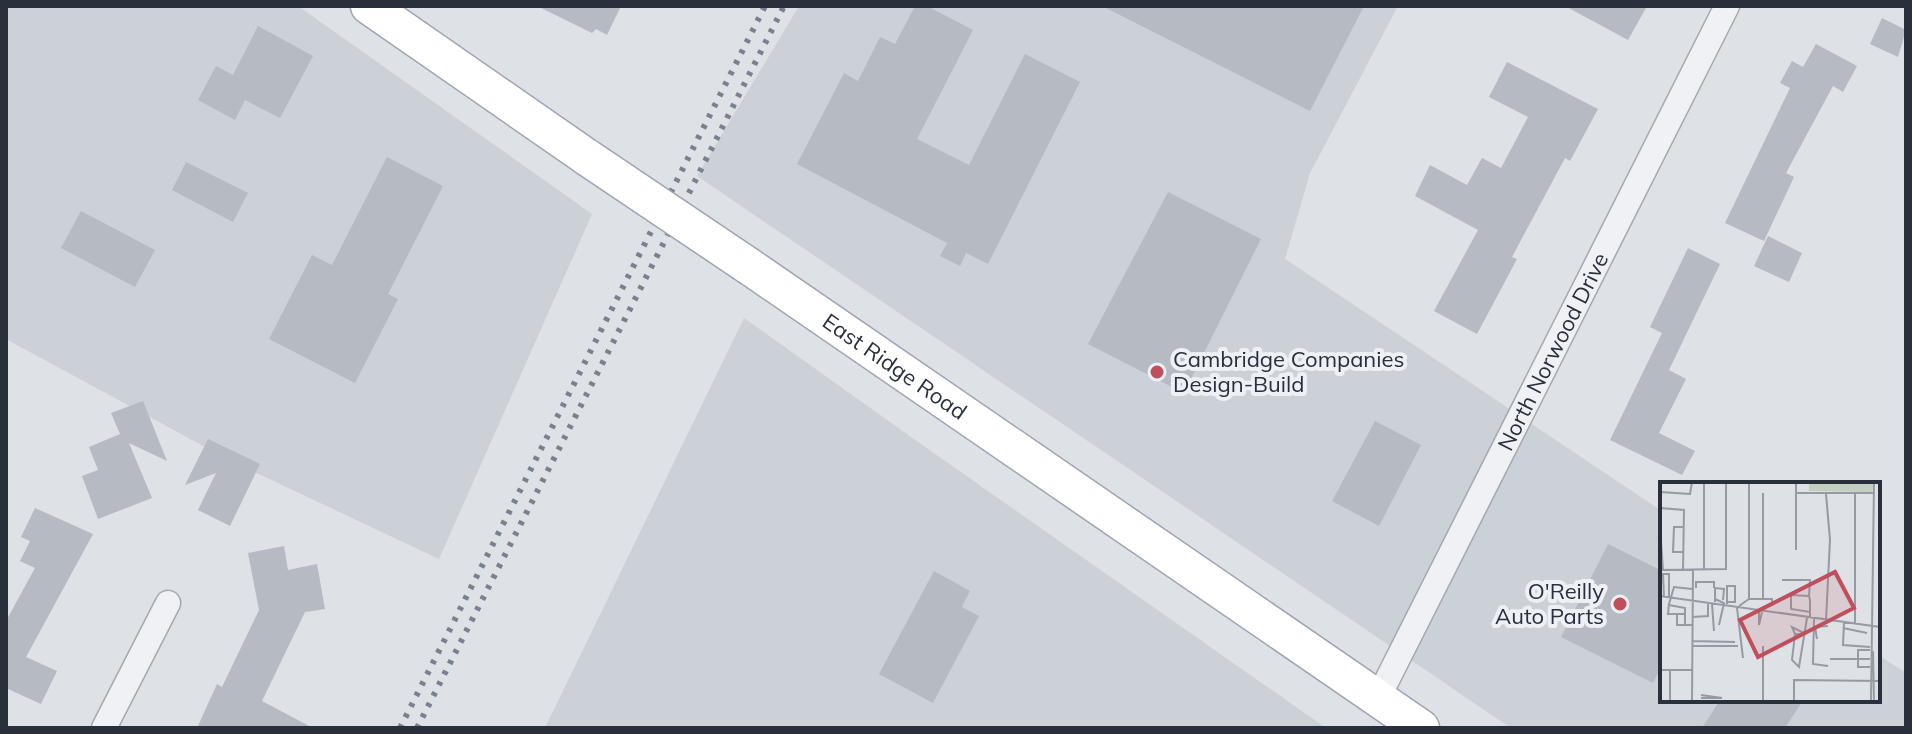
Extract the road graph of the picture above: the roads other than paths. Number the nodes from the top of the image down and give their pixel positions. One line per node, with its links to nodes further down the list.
1 (369, 6): 4 (main road, East Ridge Road, bridge)
2 (1727, 6): 4 (street, North Norwood Drive)
3 (168, 603): 5 (street)
4 (1378, 698): 6 (main road, East Ridge Road)
5 (104, 728)
6 (1421, 728)

